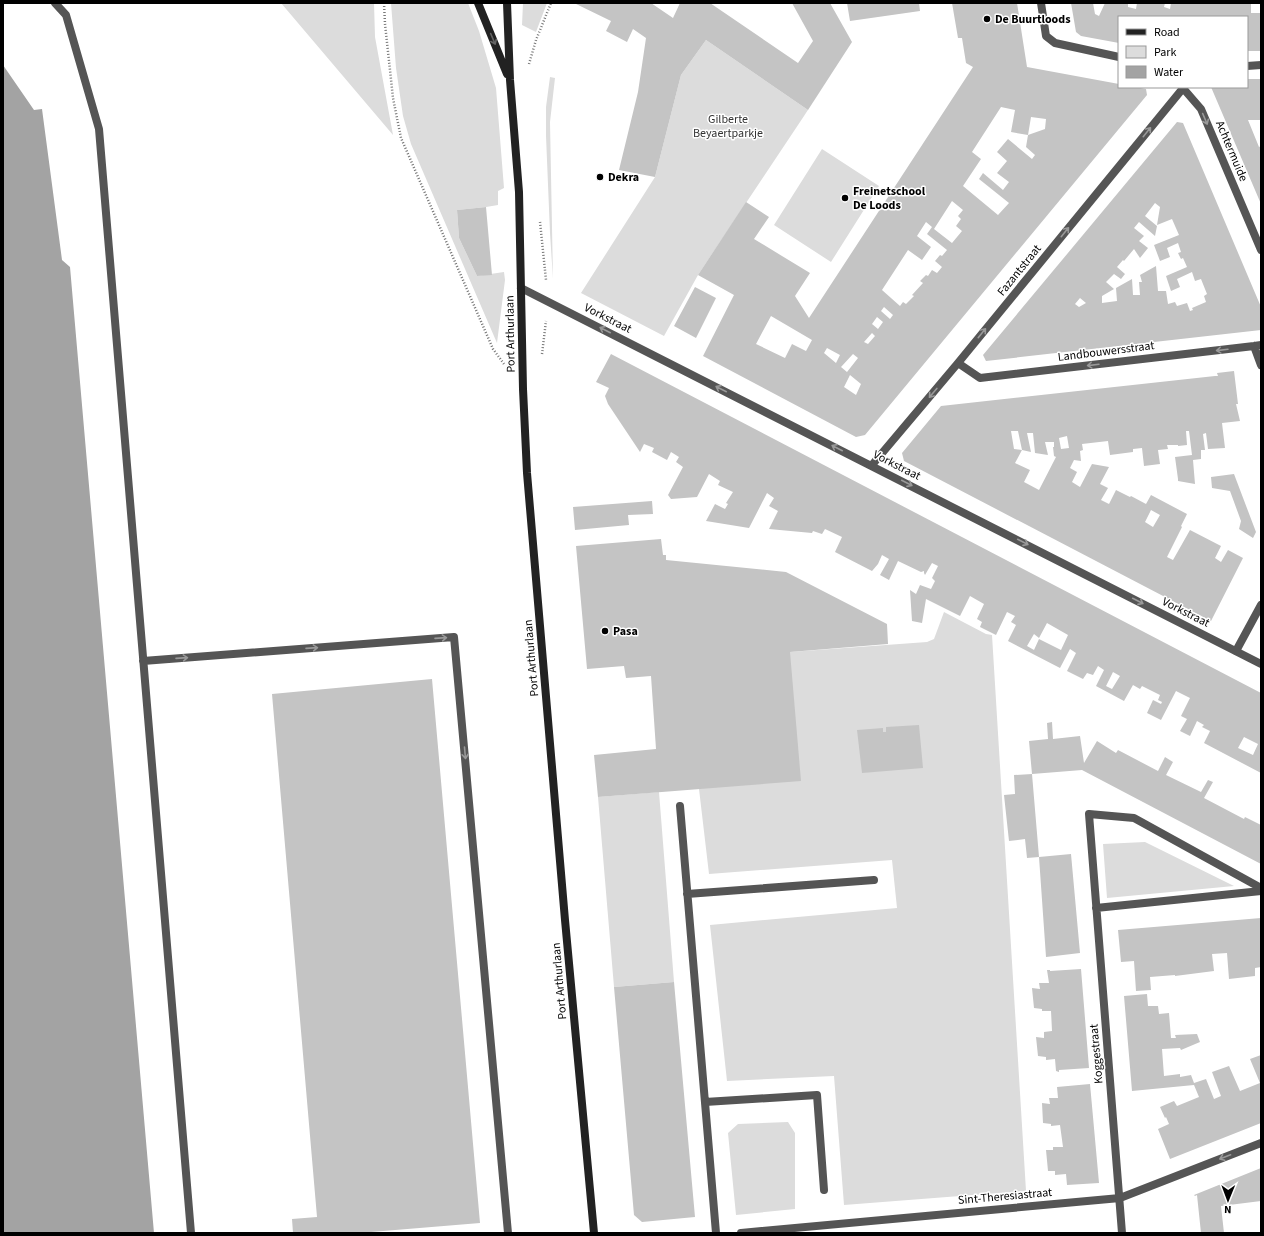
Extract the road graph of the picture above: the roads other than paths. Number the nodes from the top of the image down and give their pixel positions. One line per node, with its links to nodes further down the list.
1 (55, 3): 19 (street)
2 (478, 3): 8 (main road, Port Arthurlaan, one-way to 8)
3 (507, 3): 8 (main road, Port Arthurlaan)
4 (1041, 3): 5 (street)
5 (1118, 57)
6 (1248, 66): 7 (street)
7 (1261, 66)
8 (510, 80): 12 (main road, Port Arthurlaan)
9 (1182, 88): 14 (street, Fazantstraat, one-way to 9)
10 (1184, 88): 11 (street, Achtermuide, one-way to 11)
11 (1261, 250)
12 (521, 288): 16 (street, Vorkstraat, one-way to 12); 33 (main road, Port Arthurlaan)
13 (1258, 346): 14 (street, Landbouwersstraat, one-way to 14); 15 (street)
14 (958, 363): 16 (street, Fazantstraat, one-way to 16)
15 (1261, 366)
16 (872, 465): 18 (street, Vorkstraat, one-way to 18)
17 (1261, 605): 18 (street)
18 (1236, 651): 20 (street, Vorkstraat)
19 (143, 661): 31 (street); 32 (street, one-way to 32)
20 (1261, 664)
21 (680, 806): 25 (street)
22 (874, 880): 25 (street)
23 (1261, 888): 26 (street, Koggestraat)
24 (1261, 891): 26 (street)
25 (687, 894): 27 (street)
26 (1096, 908): 30 (street, Koggestraat)
27 (705, 1102): 29 (street); 34 (street)
28 (1261, 1143): 30 (street, Sint-Theresiastraat, one-way to 30)
29 (824, 1190)
30 (1120, 1198): 35 (street, Sint-Theresiastraat); 36 (street, Koggestraat)
31 (191, 1233)
32 (508, 1233)
33 (594, 1233)
34 (716, 1233)
35 (741, 1233)
36 (1122, 1233)

